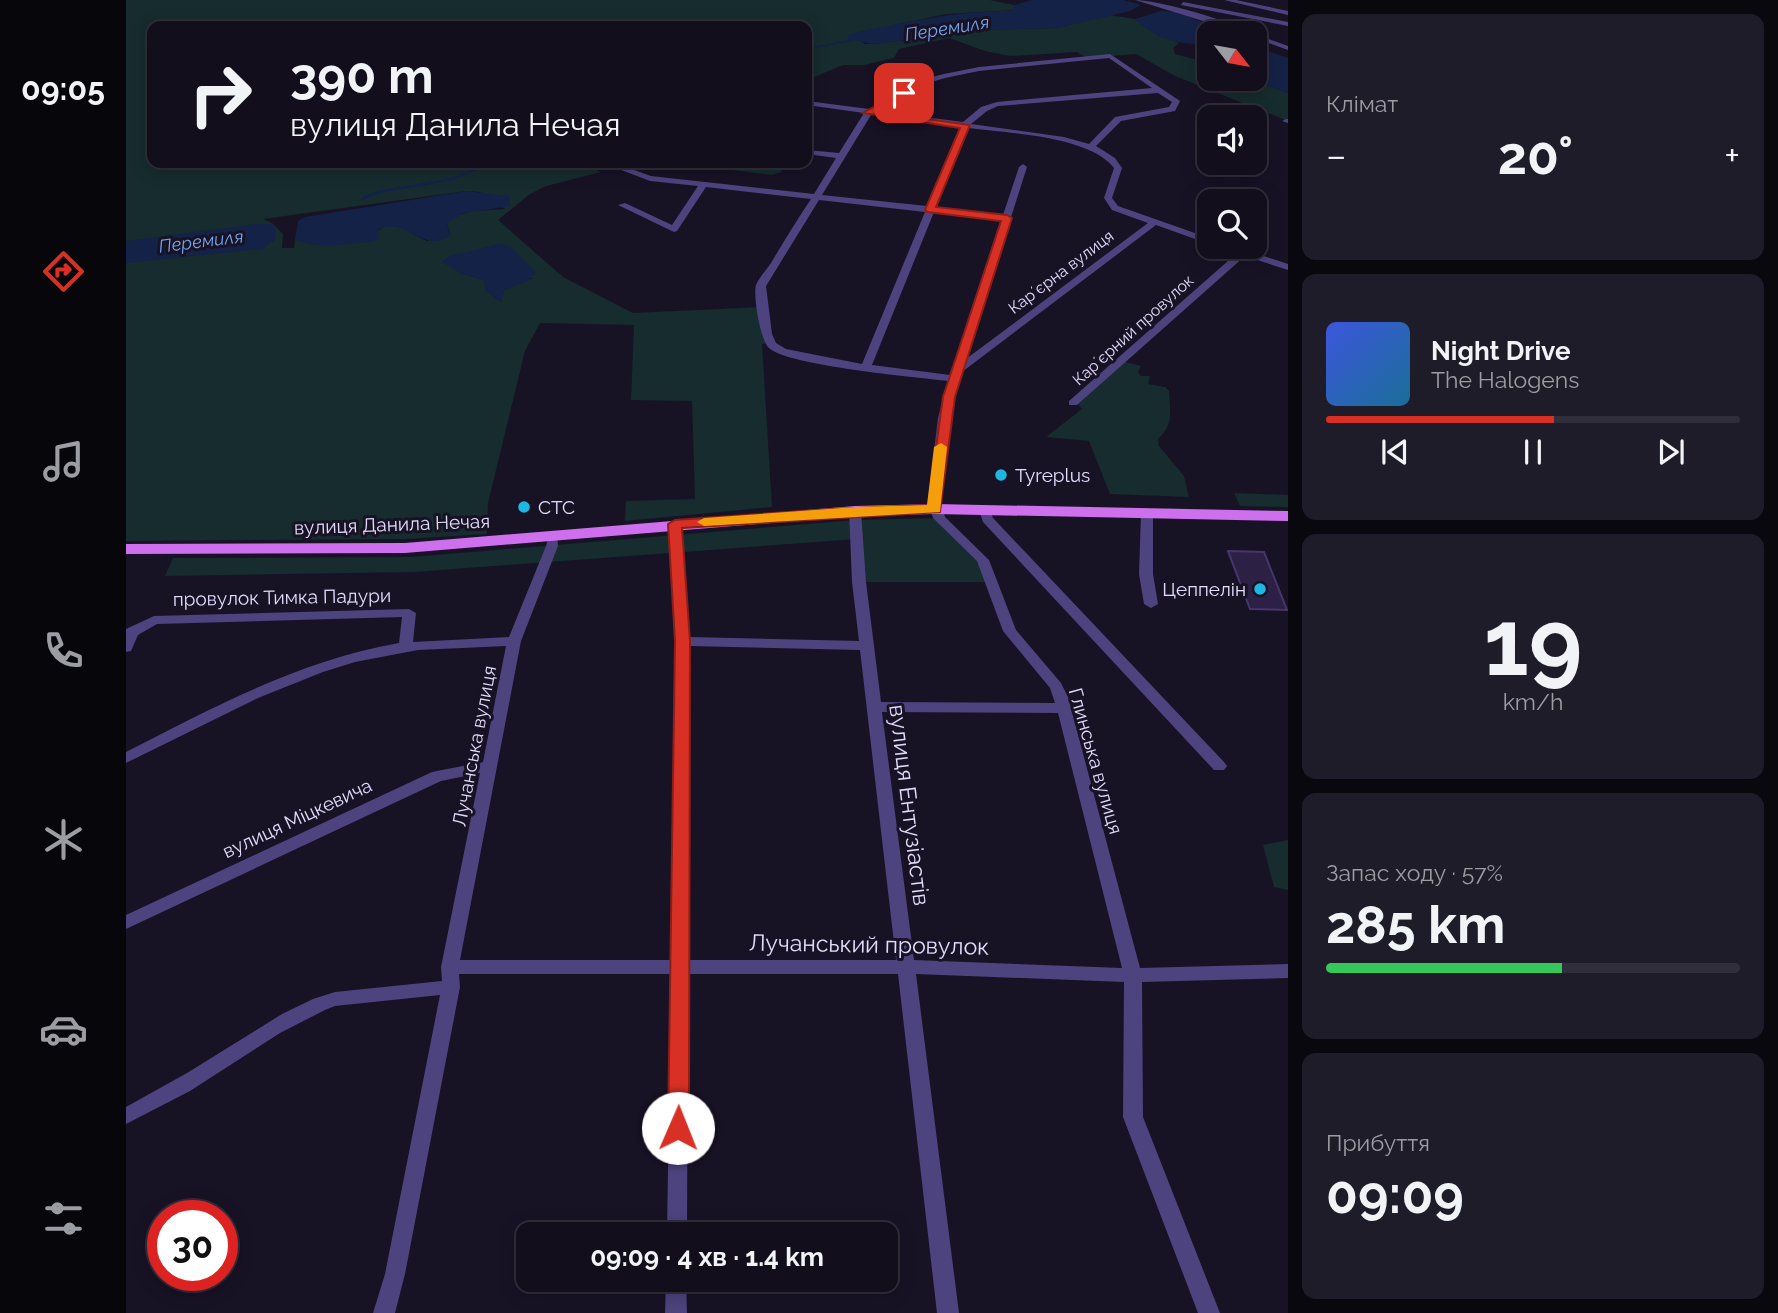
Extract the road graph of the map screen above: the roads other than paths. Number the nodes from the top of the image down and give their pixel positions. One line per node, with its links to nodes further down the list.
1 (1138, 0): 5 (street)
2 (1227, 0): 4 (street)
3 (1181, 3): 6 (street)
4 (1288, 13)
5 (1212, 21)
6 (1288, 24)
7 (1267, 40): 8 (street)
8 (1288, 48)
9 (1161, 90): 11 (street); 12 (street); 13 (street)
10 (812, 104): 11 (street)
11 (868, 113): 12 (street); 15 (street)
12 (965, 125): 13 (street); 21 (street)
13 (1091, 146): 23 (street)
14 (812, 153): 15 (street)
15 (841, 156): 19 (street)
16 (1023, 167): 22 (street)
17 (620, 169): 18 (street)
18 (704, 184): 19 (street); 20 (street)
19 (815, 197): 21 (street); 28 (street)
20 (622, 205)
21 (930, 210): 22 (street); 28 (street)
22 (1007, 218): 29 (street)
23 (1153, 223): 24 (street); 29 (street, Карʼєрна вулиця)
24 (1197, 237)
25 (1236, 259): 30 (street, Карʼєрний провулок)
26 (1265, 259): 27 (street)
27 (1288, 267)
28 (866, 366): 29 (street)
29 (955, 375): 31 (street)
30 (1073, 403)
31 (935, 509): 32 (main road, вулиця Данила Нечая); 33 (main road, вулиця Данила Нечая); 47 (street, Глинська вулиця)
32 (985, 510): 34 (main road, вулиця Данила Нечая); 50 (street)
33 (855, 511): 36 (main road, вулиця Данила Нечая); 43 (street, вулиця Ентузіастів)
34 (1147, 513): 35 (main road, вулиця Данила Нечая); 39 (street)
35 (1288, 516)
36 (675, 524): 37 (main road, вулиця Данила Нечая); 42 (street)
37 (553, 537): 38 (main road, вулиця Данила Нечая); 41 (street, Лучанська вулиця)
38 (126, 549)
39 (1150, 604)
40 (129, 633): 44 (street, провулок Тимка Падури); 45 (street)
41 (514, 641): 44 (street); 49 (street, Лучанська вулиця)
42 (682, 641): 43 (street); 53 (street)
43 (867, 646): 46 (street, вулиця Ентузіастів)
44 (407, 647): 48 (street)
45 (126, 649)
46 (875, 707): 47 (street); 52 (street, вулиця Ентузіастів)
47 (1064, 708): 55 (street, Глинська вулиця)
48 (126, 758)
49 (489, 766): 51 (street, вулиця Міцкевича); 56 (street, Лучанська вулиця)
50 (1219, 766)
51 (126, 922)
52 (907, 967): 53 (street, Лучанський провулок); 55 (street, Лучанський провулок); 62 (street, вулиця Ентузіастів)
53 (681, 968): 56 (street, Лучанський провулок); 58 (street)
54 (1288, 971): 55 (street, Лучанський провулок)
55 (1133, 975): 63 (street, Глинська вулиця)
56 (451, 977): 57 (street, Лучанський провулок); 60 (street, Лучанська вулиця)
57 (126, 1116)
58 (677, 1222)
59 (676, 1292): 61 (street)
60 (384, 1313)
61 (676, 1313)
62 (948, 1313)
63 (1209, 1313)

